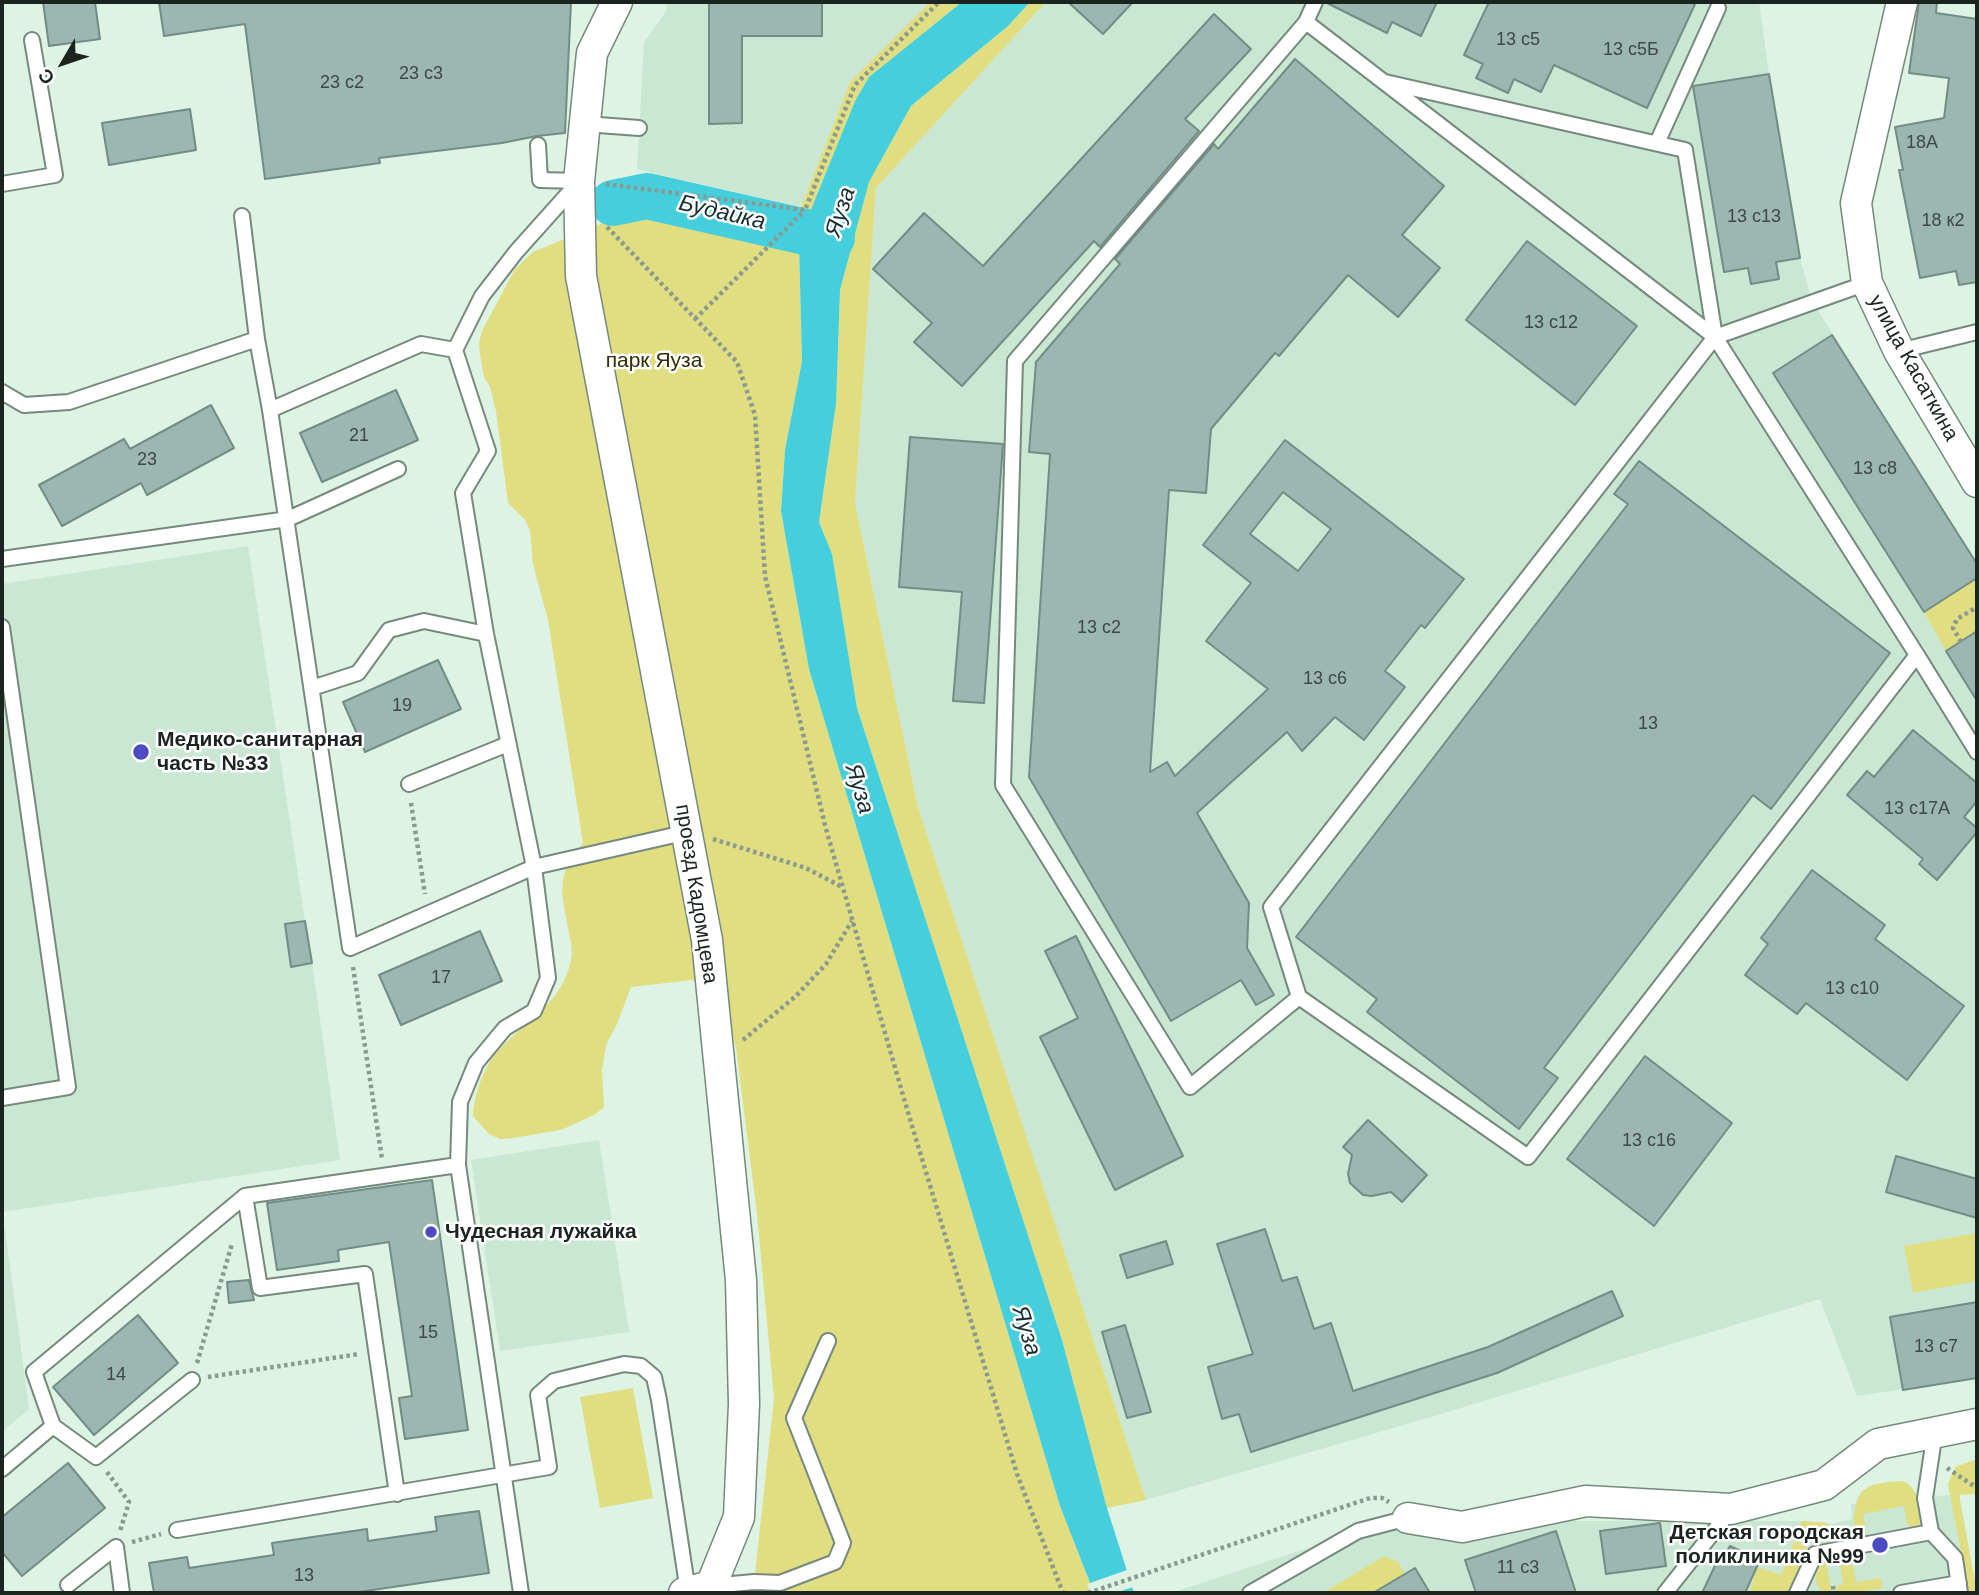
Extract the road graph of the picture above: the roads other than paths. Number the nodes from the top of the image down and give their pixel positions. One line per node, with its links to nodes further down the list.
1 (618, 2): 8 (street, проезд Кадомцева)
2 (1315, 2): 5 (lane)
3 (1902, 2): 15 (street, улица Касаткина)
4 (1718, 8): 10 (lane)
5 (1306, 22): 7 (lane); 36 (lane)
6 (32, 40): 12 (lane)
7 (1385, 82): 10 (lane); 17 (lane)
8 (585, 124): 9 (lane); 13 (street, проезд Кадомцева)
9 (639, 128)
10 (1657, 143): 17 (lane)
11 (538, 145): 13 (lane)
12 (2, 184)
13 (579, 189): 19 (lane); 34 (street, проезд Кадомцева)
14 (243, 216): 18 (lane)
15 (1867, 283): 17 (lane); 20 (street, улица Касаткина)
16 (1977, 332): 20 (lane)
17 (1716, 337): 29 (lane); 36 (lane)
18 (257, 339): 21 (lane); 22 (lane)
19 (455, 350): 22 (lane); 28 (lane)
20 (1899, 351): 24 (street, улица Касаткина)
21 (2, 392)
22 (270, 410): 25 (lane)
23 (398, 469): 25 (lane)
24 (1977, 482)
25 (288, 519): 26 (lane); 30 (lane)
26 (2, 559)
27 (2, 627): 37 (lane)
28 (486, 634): 30 (lane); 31 (lane)
29 (1917, 655): 32 (lane); 36 (lane)
30 (312, 688): 35 (lane)
31 (508, 744): 33 (lane); 35 (lane)
32 (1977, 752)
33 (408, 785)
34 (688, 832): 35 (lane); 54 (street, проезд Кадомцева)
35 (534, 867): 38 (lane)
36 (1299, 997)
37 (2, 1098)
38 (458, 1166): 39 (lane); 46 (lane)
39 (246, 1196): 43 (lane); 47 (lane)
40 (828, 1341): 54 (lane)
41 (192, 1380): 43 (lane)
42 (1977, 1424): 44 (street)
43 (53, 1426): 45 (lane)
44 (1935, 1433): 48 (street); 51 (lane)
45 (2, 1468)
46 (504, 1476): 47 (lane); 54 (lane); 56 (lane)
47 (397, 1494): 50 (lane)
48 (1731, 1510): 49 (street); 58 (lane)
49 (1408, 1518): 57 (lane)
50 (177, 1530)
51 (1931, 1532): 53 (lane); 59 (lane)
52 (68, 1585): 55 (lane)
53 (1960, 1588): 60 (lane)
54 (699, 1591)
55 (122, 1593)
56 (521, 1593)
57 (1250, 1593)
58 (1665, 1593)
59 (1797, 1593)
60 (1901, 1593)

